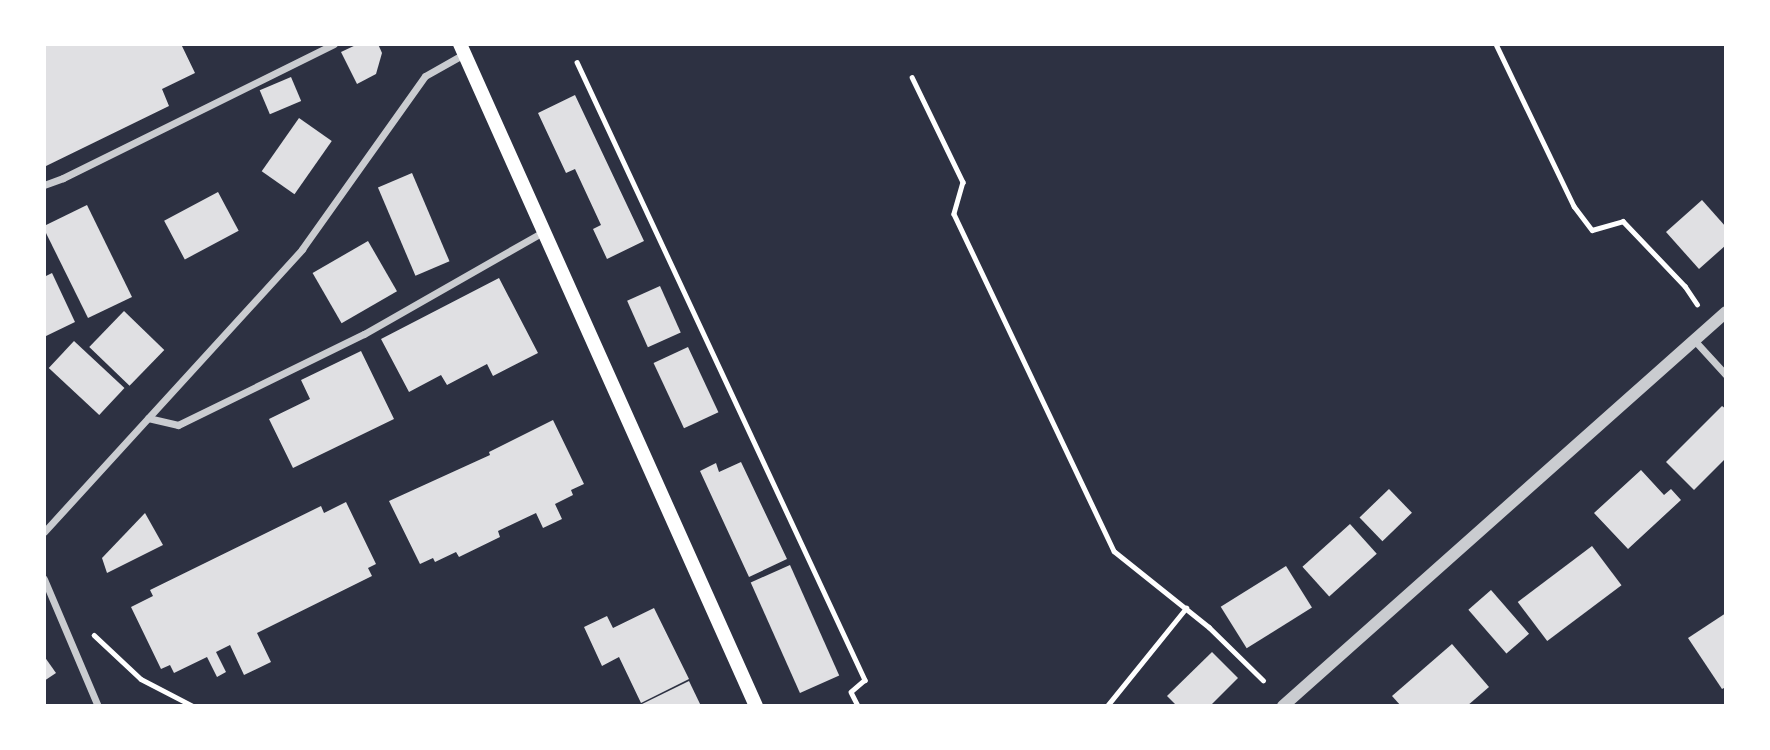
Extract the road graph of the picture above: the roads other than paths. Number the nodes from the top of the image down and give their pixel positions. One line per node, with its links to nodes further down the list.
1 (334, 44): 3 (street)
2 (463, 49): 4 (main road); 8 (street)
3 (44, 185)
4 (544, 231): 8 (street); 13 (main road)
5 (1726, 312): 6 (street)
6 (1693, 339): 7 (street); 14 (street)
7 (1726, 374)
8 (148, 418): 10 (street)
9 (44, 519): 10 (street)
10 (47, 529)
11 (44, 579): 12 (street)
12 (98, 706)
13 (756, 706)
14 (1283, 706)

